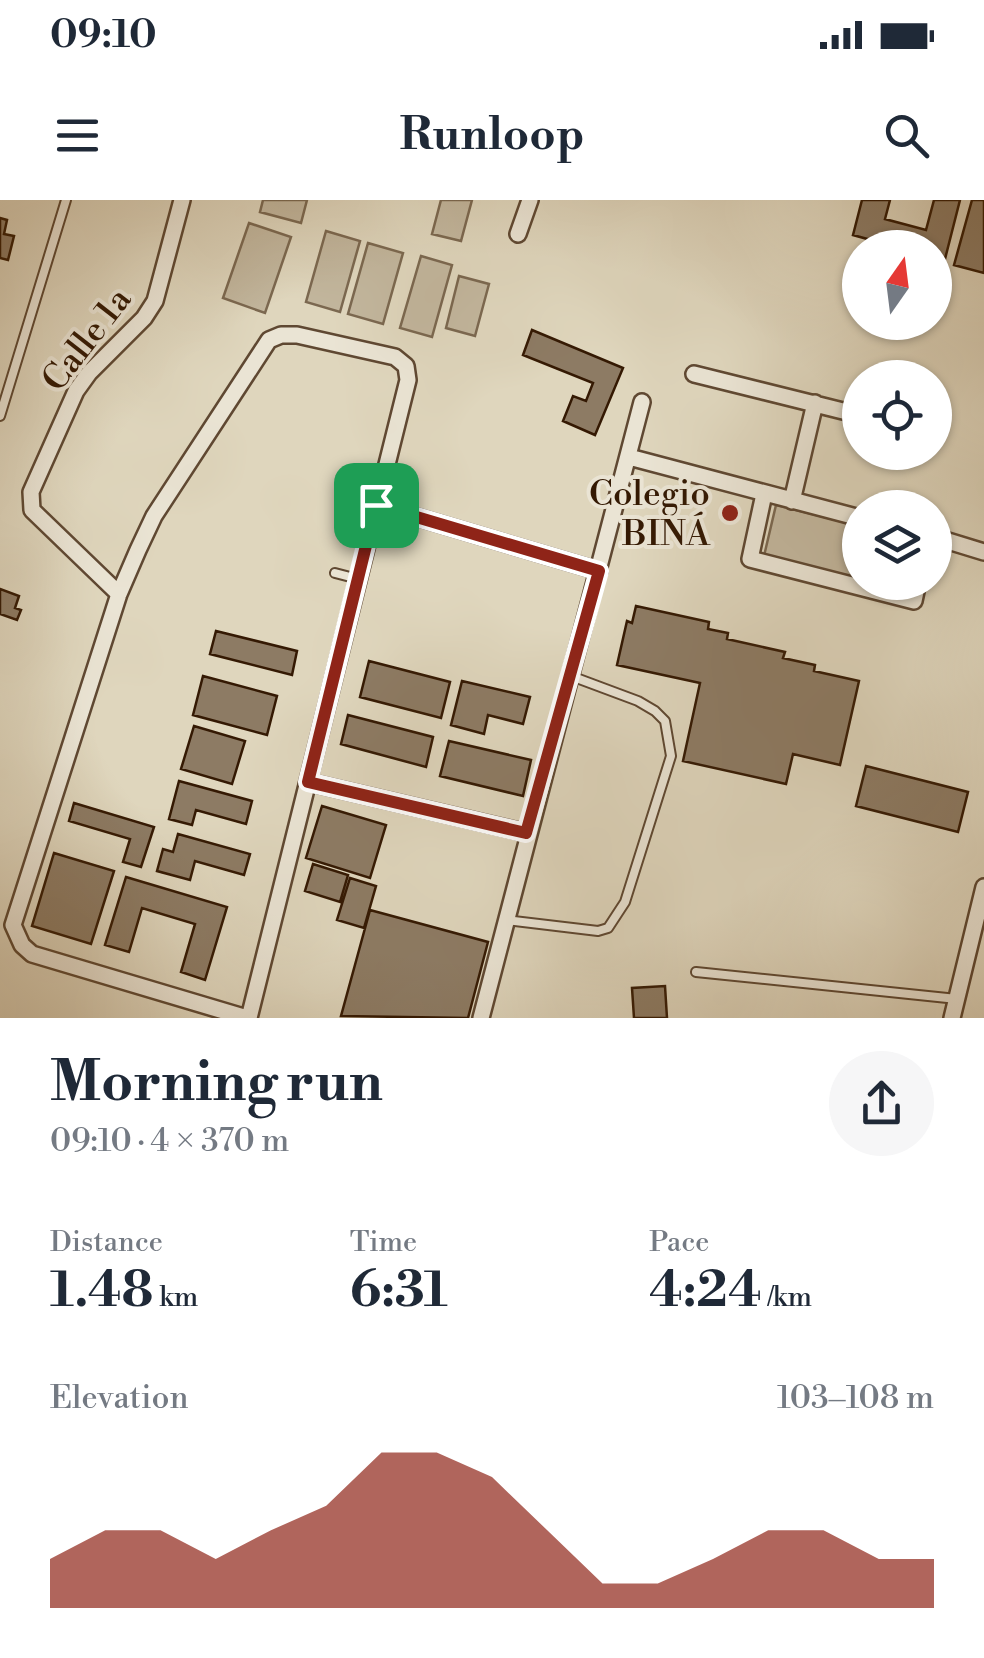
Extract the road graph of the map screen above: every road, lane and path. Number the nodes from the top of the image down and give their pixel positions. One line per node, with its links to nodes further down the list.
1 (182, 200): 21 (street, Calle 1a)
2 (530, 200): 4 (street)
3 (63, 201): 9 (lane)
4 (518, 234)
5 (694, 374): 7 (street)
6 (642, 402): 10 (street)
7 (816, 403): 8 (street); 12 (street)
8 (842, 410)
9 (0, 416)
10 (628, 457): 11 (street); 17 (street)
11 (764, 494): 12 (street); 20 (street)
12 (792, 501): 14 (street)
13 (376, 505): 17 (street); 19 (street); 21 (street)
14 (842, 514)
15 (952, 542): 16 (street)
16 (984, 552)
17 (599, 571): 22 (street)
18 (335, 574): 19 (lane)
19 (358, 579): 23 (street)
20 (842, 583)
21 (119, 594): 29 (street)
22 (571, 676): 24 (street); 26 (lane)
23 (308, 782): 24 (street); 29 (street)
24 (526, 833): 26 (street)
25 (984, 887): 28 (street)
26 (506, 920): 30 (street)
27 (696, 972): 28 (lane)
28 (956, 1000): 31 (street)
29 (248, 1018)
30 (481, 1018)
31 (952, 1018)

